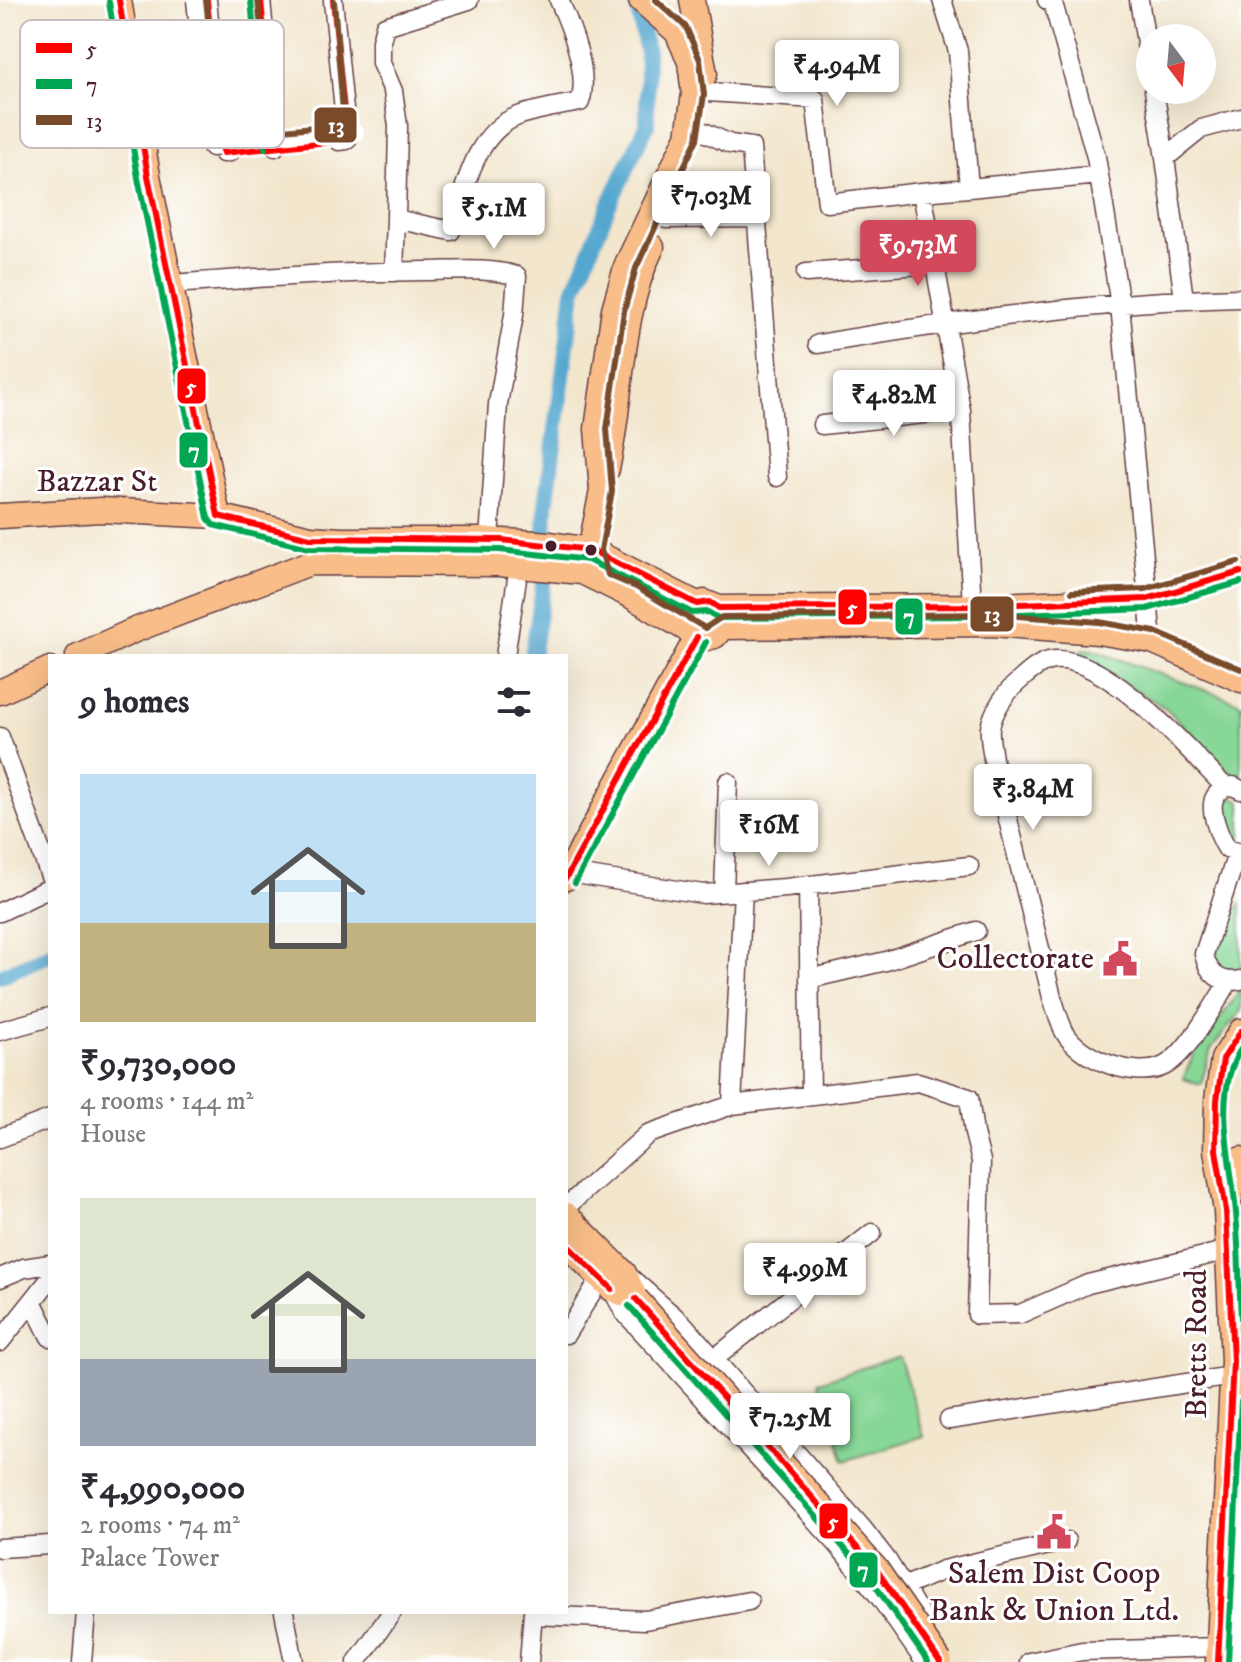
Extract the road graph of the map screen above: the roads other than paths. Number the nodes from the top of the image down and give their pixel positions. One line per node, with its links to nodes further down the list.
1 (119, 0): 15 (main road)
2 (196, 0): 16 (street, bridge)
3 (207, 0): 17 (street)
4 (248, 0): 18 (street)
5 (261, 0): 19 (street)
6 (333, 0): 26 (street)
7 (344, 0): 25 (street, bridge)
8 (469, 0): 35 (street)
9 (559, 0): 35 (street)
10 (641, 0): 48 (main road)
11 (692, 0): 21 (main road)
12 (1047, 0): 31 (street)
13 (1139, 0): 20 (street)
14 (949, 1): 32 (street)
15 (122, 20)
16 (198, 20)
17 (209, 20)
18 (251, 20)
19 (262, 20)
20 (1143, 24)
21 (708, 92): 24 (main road); 33 (street)
22 (1156, 104): 30 (street)
23 (1241, 118): 30 (street)
24 (704, 132): 34 (street); 36 (main road)
25 (284, 142)
26 (284, 143)
27 (143, 148): 40 (main road)
28 (222, 148): 29 (street)
29 (249, 148)
30 (1165, 158): 42 (street)
31 (1099, 175): 32 (street); 43 (street)
32 (969, 188): 33 (street)
33 (922, 192): 37 (street)
34 (756, 218): 36 (street); 49 (street)
35 (396, 219): 38 (street)
36 (666, 219): 48 (main road)
37 (935, 264): 39 (street); 44 (street)
38 (394, 272): 40 (street); 53 (street)
39 (806, 273)
40 (172, 284): 51 (main road)
41 (1241, 298): 42 (street)
42 (1184, 299): 43 (street)
43 (1120, 305): 44 (street); 57 (street)
44 (945, 322): 45 (street); 46 (street)
45 (818, 344)
46 (961, 410): 47 (street); 58 (street)
47 (822, 425)
48 (606, 429): 55 (main road)
49 (777, 477)
50 (0, 516): 51 (main road, Bazzar St)
51 (218, 516): 52 (main road, Bazzar St)
52 (310, 538): 53 (main road, Bazzar St); 54 (main road)
53 (502, 552): 54 (main road); 55 (main road); 63 (street)
54 (310, 563): 62 (main road)
55 (591, 568): 59 (main road); 60 (main road)
56 (1241, 572): 57 (main road)
57 (1147, 599): 58 (main road); 61 (street)
58 (972, 606): 59 (main road)
59 (713, 613): 60 (main road); 60 (main road); 61 (main road)
60 (693, 633): 73 (main road)
61 (1152, 641): 65 (main road)
62 (82, 654)
63 (505, 654)
64 (48, 670): 66 (main road)
65 (1241, 680)
66 (0, 692)
67 (0, 737): 72 (street)
68 (728, 782): 77 (street)
69 (1233, 788): 70 (street); 81 (street)
70 (1239, 853): 81 (street)
71 (969, 866): 75 (street)
72 (48, 870)
73 (568, 874)
74 (568, 876): 77 (street)
75 (808, 885): 77 (street); 80 (street)
76 (48, 889): 78 (street)
77 (734, 892): 86 (street)
78 (0, 912)
79 (976, 931): 80 (street)
80 (809, 979): 85 (street)
81 (1235, 982)
82 (48, 1018): 83 (street)
83 (0, 1031)
84 (1241, 1031): 91 (main road, Bretts Road)
85 (811, 1094): 86 (street); 95 (street)
86 (732, 1105): 90 (street)
87 (48, 1120): 88 (street)
88 (0, 1138)
89 (1241, 1159): 91 (main road)
90 (568, 1205)
91 (1226, 1211): 95 (main road, Bretts Road)
92 (568, 1218): 97 (main road)
93 (872, 1233): 104 (street)
94 (568, 1245): 97 (main road)
95 (1229, 1250): 105 (main road, Bretts Road)
96 (48, 1264): 98 (street)
97 (612, 1275): 101 (street); 104 (street); 111 (street); 124 (main road, bridge)
98 (0, 1278)
99 (48, 1282): 100 (street)
100 (33, 1303): 102 (street); 103 (street)
101 (568, 1331)
102 (48, 1333)
103 (0, 1342)
104 (714, 1359): 110 (street)
105 (1235, 1366): 106 (street); 118 (main road, Bretts Road)
106 (949, 1420)
107 (1066, 1541): 110 (street)
108 (48, 1545): 109 (street)
109 (0, 1548)
110 (903, 1585): 111 (street); 125 (street)
111 (881, 1599): 123 (street)
112 (749, 1601): 117 (street)
113 (86, 1614): 119 (street)
114 (284, 1614): 120 (street)
115 (391, 1614): 121 (street)
116 (534, 1614): 122 (street)
117 (550, 1614)
118 (1219, 1654): 126 (street)
119 (82, 1662)
120 (294, 1662)
121 (357, 1662)
122 (529, 1662)
123 (925, 1662)
124 (940, 1662)
125 (948, 1662)
126 (1029, 1662)

